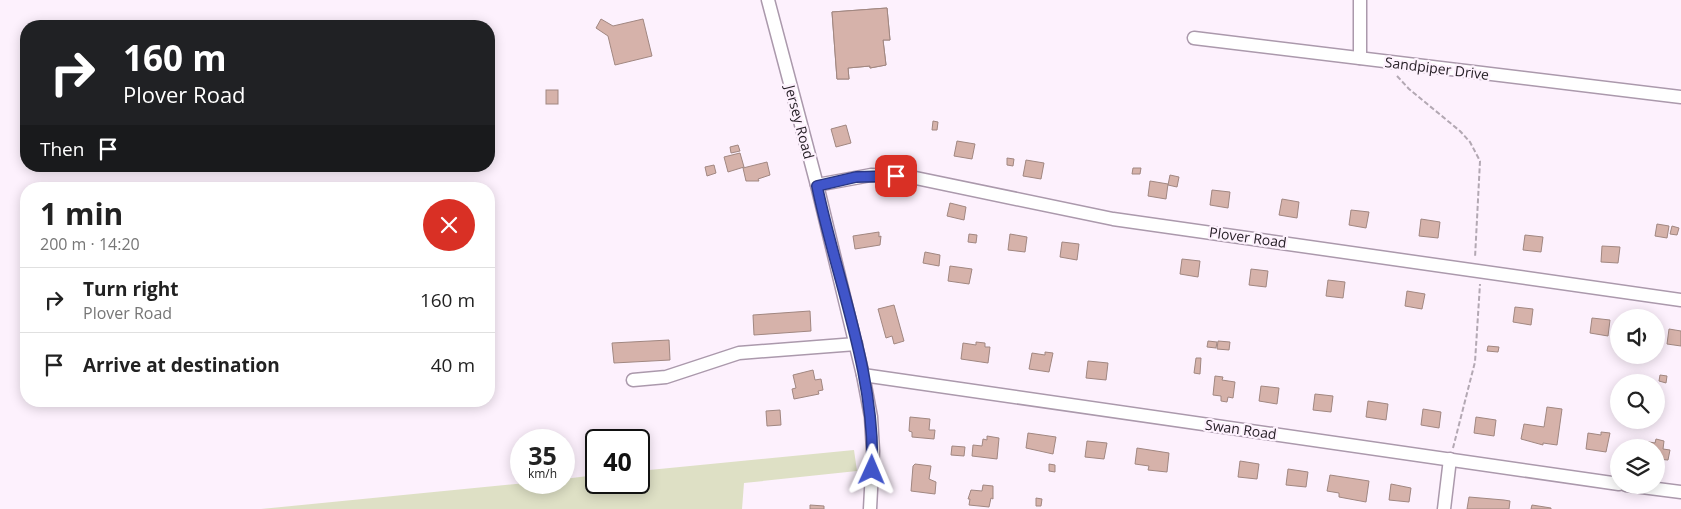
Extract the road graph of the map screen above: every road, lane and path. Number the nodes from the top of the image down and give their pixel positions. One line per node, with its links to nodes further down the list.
1 (768, 0): 7 (street, Jersey Road)
2 (1360, 0): 4 (street)
3 (1194, 38): 4 (street, Sandpiper Drive)
4 (1360, 58): 5 (street, Sandpiper Drive)
5 (1383, 62): 6 (street, Sandpiper Drive); 8 (path)
6 (1681, 97)
7 (817, 186): 8 (street, Plover Road); 10 (street, Jersey Road)
8 (1477, 271): 9 (street, Plover Road); 13 (path)
9 (1681, 300)
10 (856, 344): 11 (street, Jersey Road); 12 (street)
11 (864, 375): 13 (street, Swan Road); 17 (street, Jersey Road)
12 (633, 380)
13 (1450, 459): 14 (street, Swan Road); 18 (street)
14 (1610, 483)
15 (1665, 490): 16 (street)
16 (1681, 492)
17 (870, 509)
18 (1444, 509)

